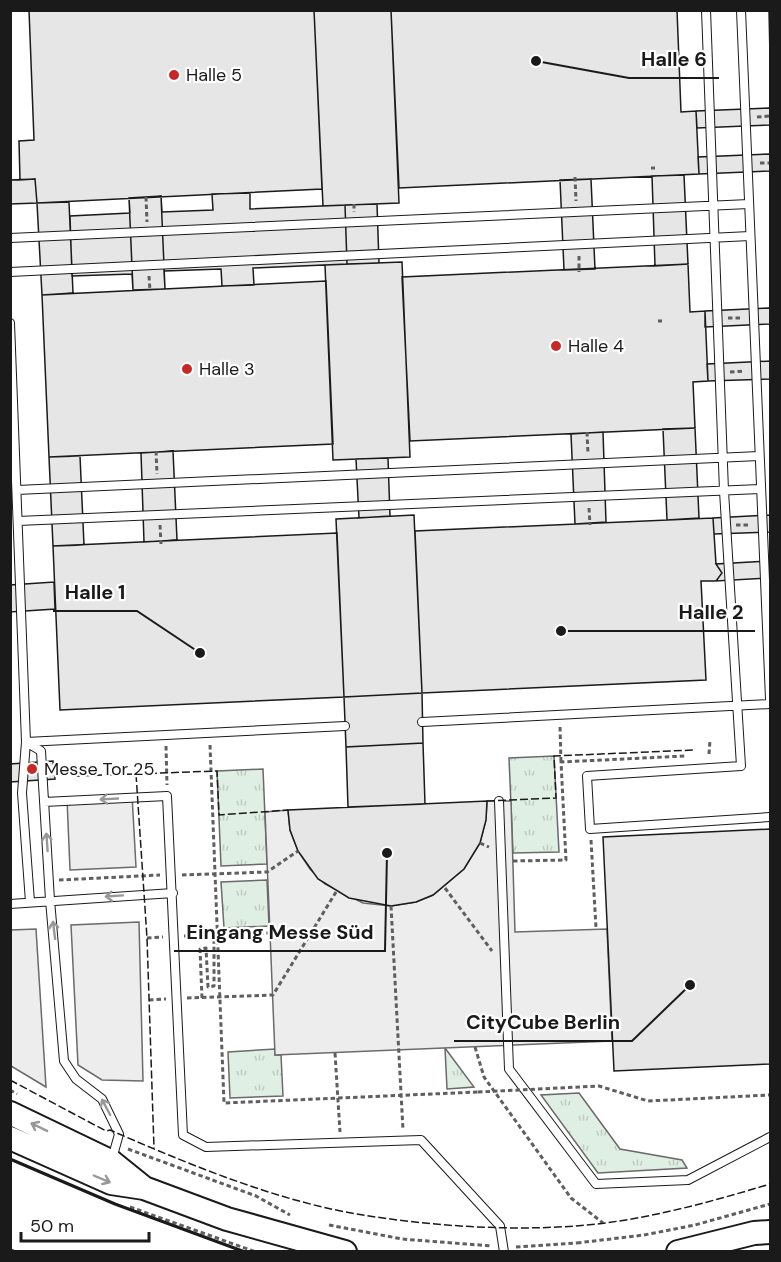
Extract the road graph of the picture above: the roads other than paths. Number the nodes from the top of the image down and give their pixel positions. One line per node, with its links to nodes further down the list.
1 (706, 10): 4 (lane)
2 (741, 10): 3 (lane)
3 (749, 204): 4 (lane); 5 (lane)
4 (713, 206): 6 (lane); 7 (lane)
5 (750, 236): 7 (lane); 10 (lane)
6 (10, 238)
7 (715, 238): 8 (lane); 11 (lane)
8 (10, 272)
9 (10, 323): 13 (lane)
10 (759, 456): 11 (lane); 12 (lane)
11 (723, 457): 13 (lane); 14 (lane)
12 (760, 489): 14 (lane); 17 (lane)
13 (16, 490): 15 (lane)
14 (724, 491): 16 (lane); 19 (lane)
15 (14, 502): 16 (lane)
16 (18, 521): 22 (lane)
17 (771, 699)
18 (771, 704): 19 (lane)
19 (737, 705): 20 (lane); 25 (lane)
20 (422, 722)
21 (345, 726): 22 (lane)
22 (26, 742): 24 (lane); 28 (lane)
23 (499, 801): 32 (lane)
24 (44, 802): 26 (lane, one-way to 24); 27 (lane, one-way to 24)
25 (771, 817)
26 (172, 893): 27 (lane, one-way to 27); 36 (lane)
27 (50, 900): 28 (lane); 33 (lane, one-way to 27)
28 (30, 902): 29 (lane)
29 (10, 904)
30 (18, 1106): 33 (main road, one-way to 30)
31 (10, 1137): 34 (main road, one-way to 34)
32 (771, 1137)
33 (114, 1153): 34 (main road)
34 (144, 1188): 37 (main road)
35 (765, 1230): 38 (main road)
36 (503, 1249)
37 (345, 1251)
38 (678, 1251)

